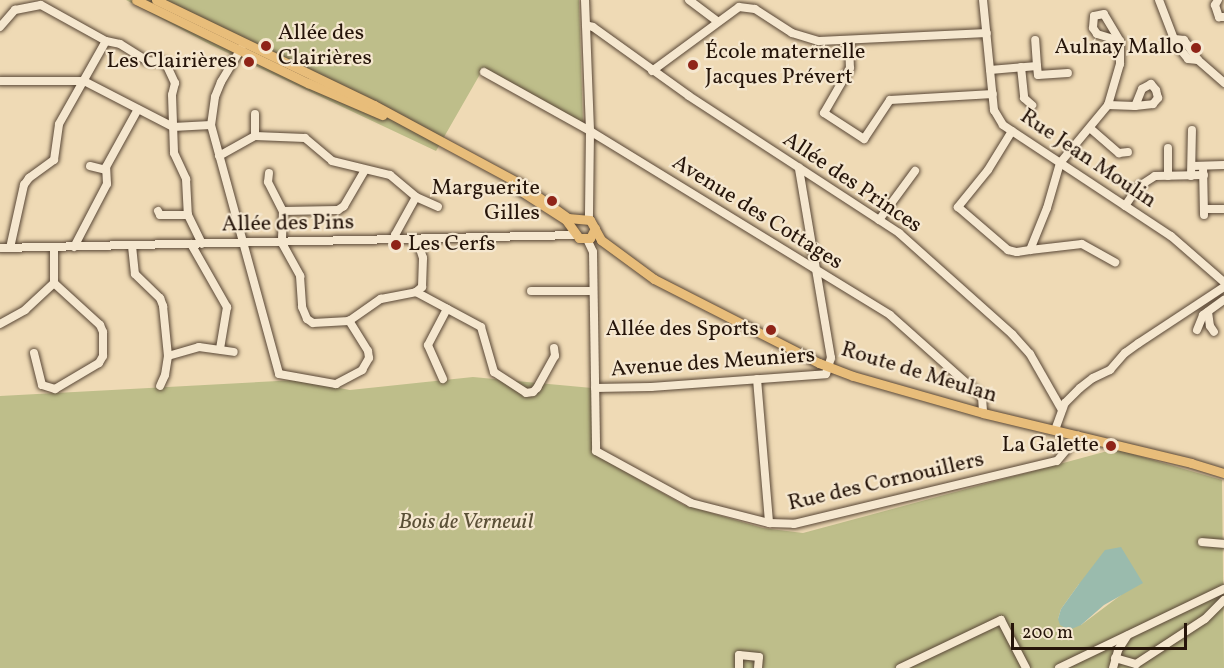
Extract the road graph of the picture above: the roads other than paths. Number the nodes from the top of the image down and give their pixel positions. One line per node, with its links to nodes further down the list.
1 (136, 0): 17 (main road)
2 (156, 0): 17 (main road)
3 (585, 0): 10 (street)
4 (689, 0): 9 (street)
5 (983, 0): 12 (street, Rue Jean Moulin)
6 (1159, 0): 26 (street)
7 (1218, 0): 8 (street)
8 (1224, 17)
9 (717, 21): 15 (street); 21 (street)
10 (586, 25): 21 (street, Allée des Princes); 37 (street)
11 (0, 27): 14 (street)
12 (987, 33): 15 (street); 20 (street, Rue Jean Moulin)
13 (1035, 40): 18 (street)
14 (106, 41): 25 (street); 34 (street)
15 (849, 41): 27 (street)
16 (1120, 41): 29 (street)
17 (240, 45): 33 (street); 43 (main road)
18 (1037, 66): 19 (street); 23 (street)
19 (1021, 67): 20 (street); 28 (street)
20 (990, 70): 27 (street, Rue Jean Moulin)
21 (652, 71): 49 (street, Allée des Princes)
22 (484, 72): 37 (street, Avenue des Cottages)
23 (1068, 73)
24 (0, 81): 25 (street)
25 (84, 81): 31 (street); 79 (street)
26 (1224, 83)
27 (993, 94): 38 (street, Rue Jean Moulin)
28 (1032, 105)
29 (1108, 105): 30 (street); 35 (street)
30 (1135, 106)
31 (138, 109): 34 (street); 50 (street)
32 (255, 114): 39 (street)
33 (211, 125): 34 (street); 42 (street)
34 (173, 127): 63 (street)
35 (1091, 129): 41 (street); 44 (street)
36 (1192, 130): 48 (street)
37 (590, 131): 65 (street); 83 (street, Avenue des Cottages)
38 (1012, 131): 44 (street, Rue Jean Moulin); 80 (street)
39 (255, 136): 42 (street); 51 (street)
40 (1168, 148): 54 (street)
41 (1122, 155)
42 (219, 156): 70 (street)
43 (479, 161): 65 (main road); 66 (main road)
44 (1060, 164): 58 (street, Rue Jean Moulin); 80 (street)
45 (1203, 165): 46 (street); 48 (street); 56 (street)
46 (1224, 165)
47 (90, 166): 50 (street)
48 (1191, 166): 55 (street)
49 (799, 168): 64 (street, Allée des Princes); 83 (street)
50 (106, 170): 77 (street)
51 (365, 170): 57 (street); 62 (street)
52 (915, 171): 64 (street)
53 (269, 173): 62 (street)
54 (1168, 176): 55 (street); 58 (street)
55 (1191, 176): 56 (street)
56 (1204, 176): 60 (street)
57 (416, 197): 59 (street); 68 (street)
58 (1125, 206): 84 (street, Rue Jean Moulin)
59 (438, 207)
60 (1224, 209)
61 (158, 211): 63 (street)
62 (283, 211): 71 (street)
63 (188, 215): 73 (street)
64 (879, 220): 107 (street, Allée des Princes)
65 (588, 221): 66 (main road); 67 (main road); 74 (main road)
66 (575, 233): 67 (main road, Route de Meulan); 69 (street, Allée des Pins)
67 (588, 239): 74 (main road, Route de Meulan); 81 (street)
68 (395, 240): 69 (street, Allée des Pins); 71 (street, Allée des Pins)
69 (417, 240): 89 (street)
70 (243, 243): 71 (street, Allée des Pins); 73 (street, Allée des Pins); 93 (street)
71 (282, 243): 93 (street)
72 (191, 244): 73 (street, Allée des Pins); 75 (street, Allée des Pins); 98 (street)
73 (202, 244)
74 (606, 244): 81 (street); 102 (main road, Route de Meulan)
75 (132, 246): 77 (street, Allée des Pins); 101 (street)
76 (54, 247): 77 (street, Allée des Pins); 79 (street, Allée des Pins); 85 (street)
77 (74, 247)
78 (0, 248): 79 (street, Allée des Pins)
79 (10, 248)
80 (1030, 250): 82 (street)
81 (593, 252): 88 (street)
82 (1114, 262)
83 (817, 270): 102 (street); 108 (street, Avenue des Cottages)
84 (1224, 282)
85 (54, 283): 94 (street); 100 (street)
86 (1224, 287): 107 (street)
87 (531, 291): 88 (street)
88 (593, 291): 106 (street)
89 (416, 292): 91 (street); 93 (street)
90 (1224, 300): 92 (street)
91 (447, 309): 97 (street); 103 (street)
92 (1208, 312): 95 (street); 96 (street)
93 (349, 321)
94 (0, 324)
95 (1197, 330)
96 (1214, 332)
97 (554, 348)
98 (220, 349): 99 (street); 101 (street)
99 (234, 351)
100 (34, 353)
101 (168, 357): 105 (street)
102 (830, 365): 104 (street, Avenue des Meuniers); 108 (main road, Route de Meulan)
103 (443, 379)
104 (758, 379): 106 (street, Avenue des Meuniers); 113 (street)
105 (160, 386)
106 (595, 388): 113 (street, Rue des Cornouillers)
107 (1062, 410): 109 (street)
108 (983, 411): 109 (main road, Route de Meulan)
109 (1056, 428): 110 (main road, Route de Meulan); 111 (main road, Route de Meulan)
110 (1078, 436): 112 (main road, Route de Meulan); 113 (street, Rue des Cornouillers)
111 (1224, 468)
112 (1224, 473)
113 (769, 523)
114 (1202, 542): 115 (street)
115 (1224, 544)
116 (1224, 589): 118 (street)
117 (1224, 600): 119 (street)
118 (1128, 635): 119 (street); 120 (street)
119 (1115, 658): 126 (street)
120 (1069, 666): 125 (street)
121 (739, 668): 122 (street)
122 (758, 668)
123 (900, 668): 124 (street)
124 (1026, 668)
125 (1059, 668)
126 (1113, 668)

